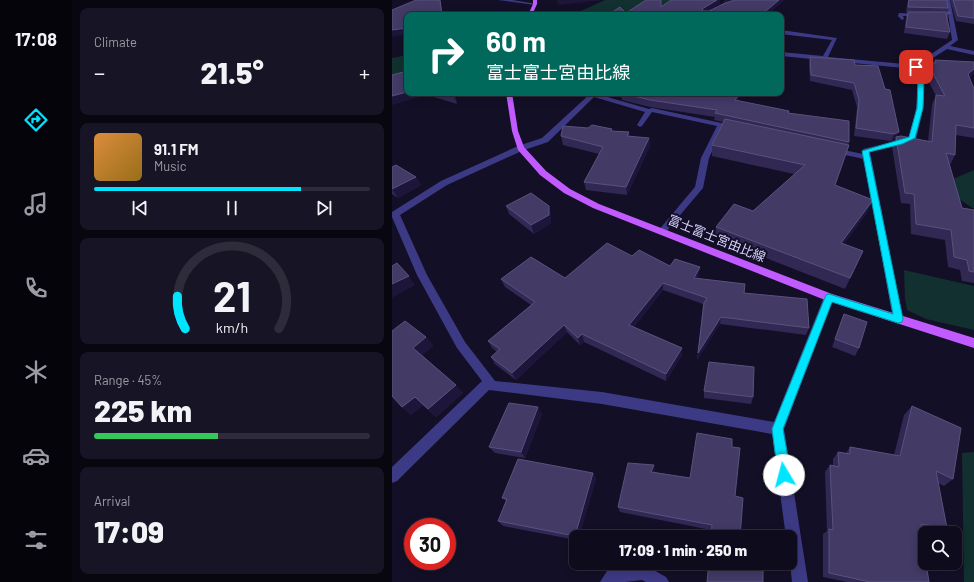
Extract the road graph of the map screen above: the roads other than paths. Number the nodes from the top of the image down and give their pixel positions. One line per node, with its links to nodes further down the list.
1 (500, 0): 3 (street)
2 (948, 0): 8 (street)
3 (535, 2): 4 (main road)
4 (531, 12)
5 (929, 15): 6 (street)
6 (902, 19)
7 (784, 32): 11 (street)
8 (947, 47): 9 (street); 12 (street)
9 (974, 53)
10 (784, 54): 11 (street)
11 (825, 58): 12 (street)
12 (916, 67): 22 (street)
13 (509, 96): 20 (main road, 富士富士宮由比線)
14 (592, 96): 20 (street)
15 (600, 96): 16 (street)
16 (649, 111): 17 (street); 18 (street)
17 (640, 125)
18 (721, 125): 19 (street); 23 (street)
19 (744, 130)
20 (521, 148): 23 (main road, 富士富士宮由比線); 27 (street)
21 (829, 149): 22 (street)
22 (867, 157): 25 (street)
23 (662, 231): 24 (main road, 富士富士宮由比線)
24 (829, 298): 25 (main road, 富士富士宮由比線); 28 (street)
25 (898, 319): 26 (main road, 富士富士宮由比線)
26 (971, 342)
27 (489, 382): 28 (street); 29 (street)
28 (778, 429): 32 (street)
29 (392, 476)
30 (608, 582): 31 (street)
31 (661, 582)
32 (800, 582)

